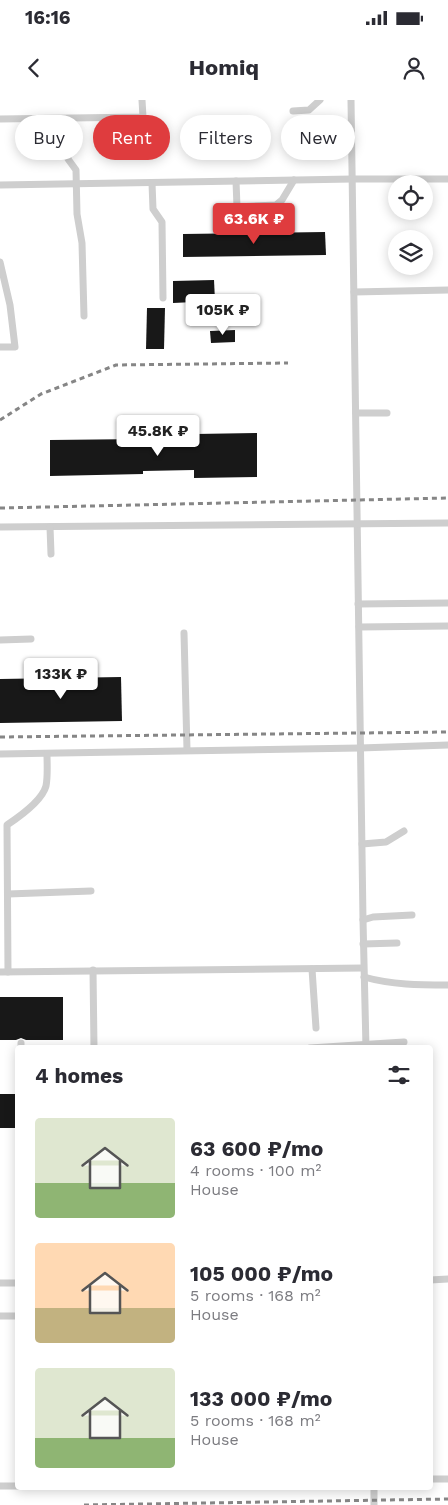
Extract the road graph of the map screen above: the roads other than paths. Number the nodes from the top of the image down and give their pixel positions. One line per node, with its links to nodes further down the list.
1 (142, 100): 7 (lane)
2 (320, 100): 4 (lane)
3 (351, 100): 9 (lane)
4 (293, 111)
5 (0, 119): 6 (lane)
6 (15, 119)
7 (83, 119)
8 (69, 160): 16 (lane)
9 (352, 178): 11 (lane); 12 (lane); 20 (lane)
10 (448, 179): 13 (lane)
11 (294, 180): 14 (lane); 14 (lane)
12 (388, 180)
13 (433, 180)
14 (236, 181): 15 (lane)
15 (152, 183): 16 (lane); 21 (lane)
16 (76, 184): 17 (lane); 22 (lane)
17 (0, 185)
18 (0, 262): 23 (lane)
19 (448, 290): 20 (lane)
20 (354, 292): 24 (lane)
21 (163, 298)
22 (84, 316)
23 (0, 347)
24 (356, 413): 25 (lane); 26 (lane)
25 (387, 413)
26 (357, 523): 27 (lane); 28 (lane); 32 (lane)
27 (448, 523)
28 (50, 526): 29 (lane); 30 (lane)
29 (0, 527)
30 (51, 554)
31 (448, 603): 32 (lane)
32 (358, 604): 34 (lane)
33 (448, 626): 34 (lane)
34 (359, 627): 39 (lane)
35 (184, 633): 40 (lane)
36 (31, 639): 37 (lane)
37 (0, 640)
38 (448, 745): 39 (lane)
39 (360, 748): 40 (lane); 44 (lane)
40 (187, 750): 42 (lane)
41 (0, 754): 42 (lane)
42 (47, 754): 46 (lane)
43 (404, 831): 44 (lane)
44 (362, 844): 48 (lane)
45 (91, 891): 46 (lane)
46 (8, 894): 54 (lane)
47 (412, 915): 48 (lane)
48 (363, 920): 50 (lane)
49 (397, 943): 50 (lane)
50 (363, 944): 52 (lane)
51 (312, 968): 52 (lane); 53 (lane); 57 (lane)
52 (364, 968): 55 (lane)
53 (93, 970): 54 (lane); 59 (lane)
54 (4, 972)
55 (364, 977): 56 (lane); 60 (lane)
56 (448, 985)
57 (316, 1028)
58 (404, 1042): 61 (lane)
59 (94, 1045)
60 (366, 1045)
61 (376, 1045)
62 (448, 1279): 63 (lane)
63 (433, 1280)
64 (0, 1282): 65 (lane)
65 (15, 1282)
66 (0, 1316): 67 (lane)
67 (15, 1316)
68 (433, 1479): 69 (lane)
69 (448, 1479)
70 (0, 1486): 71 (lane)
71 (15, 1486)
72 (374, 1490): 73 (lane)
73 (374, 1505)

